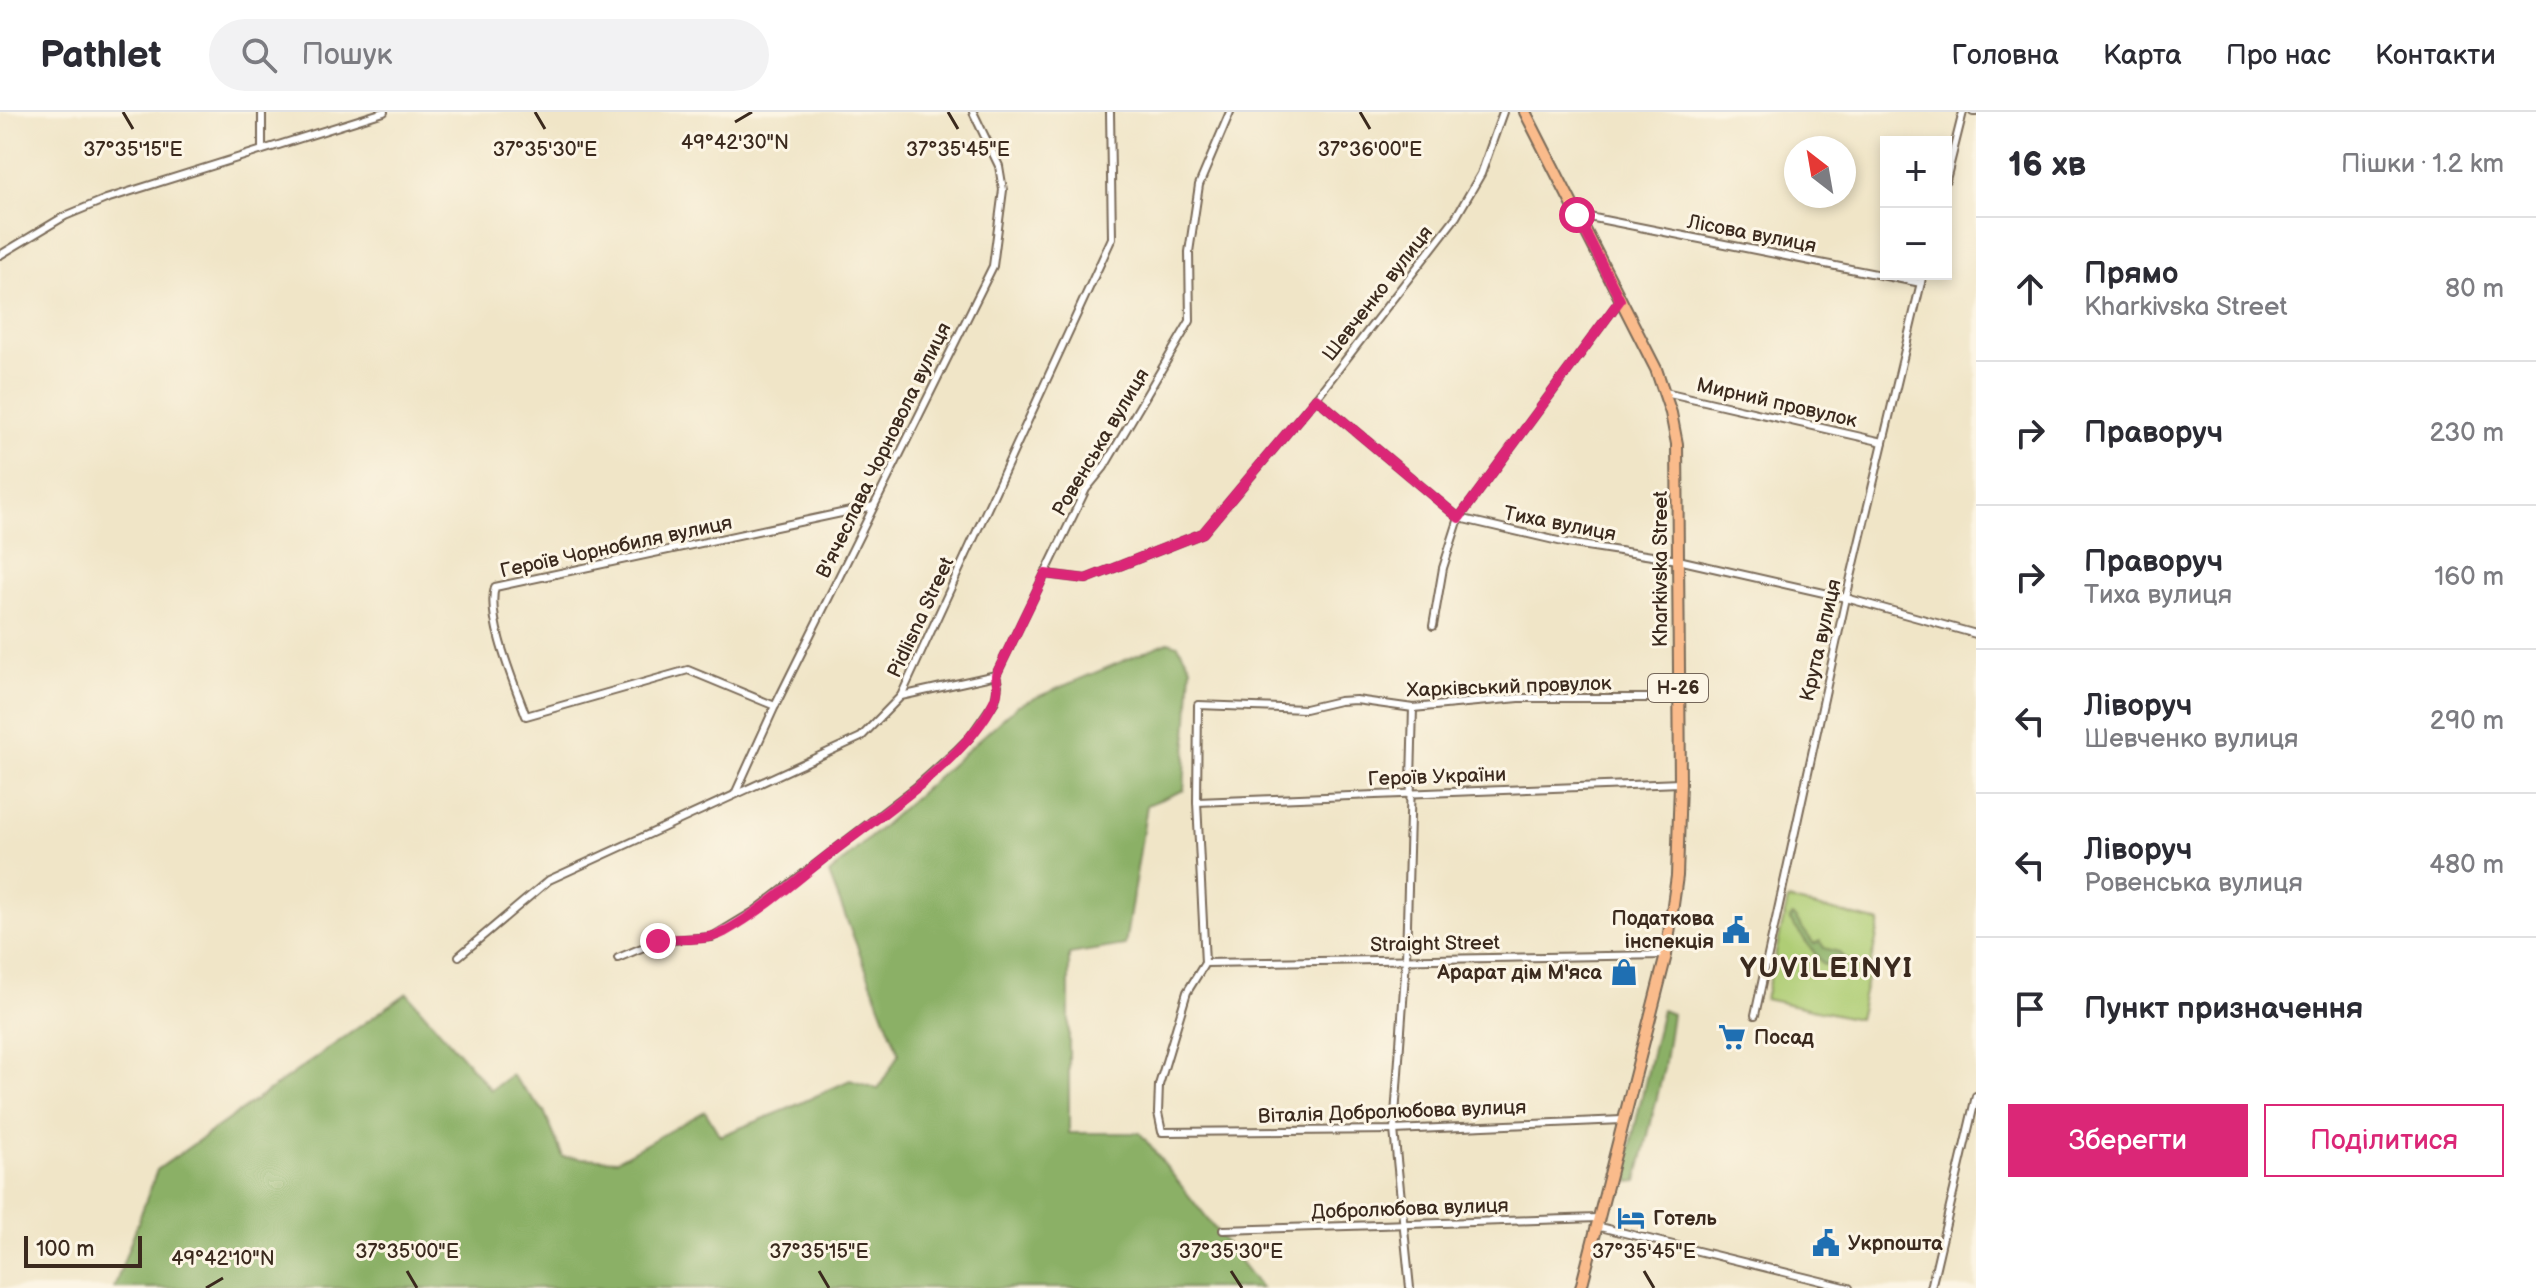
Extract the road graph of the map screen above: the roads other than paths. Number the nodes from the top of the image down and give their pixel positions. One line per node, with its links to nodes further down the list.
1 (262, 112): 9 (street)
2 (384, 112): 9 (street)
3 (973, 112): 19 (street, В'ячеслава Чорновола вулиця)
4 (1110, 112): 27 (street, Pidlisna Street)
5 (1230, 112): 22 (street, Ровенська вулиця)
6 (1503, 112): 17 (street, Шевченко вулиця)
7 (1525, 112): 11 (main road, Kharkivska Street / Н-26)
8 (1963, 112): 10 (street)
9 (262, 149): 12 (street)
10 (1952, 156)
11 (1577, 215): 14 (street, Лісова вулиця); 15 (main road, Kharkivska Street / Н-26)
12 (0, 255)
13 (1922, 280): 14 (street, Крута вулиця)
14 (1921, 283): 18 (street, Крута вулиця)
15 (1620, 300): 16 (main road, Kharkivska Street / Н-26); 20 (street)
16 (1664, 392): 18 (street, Мирний провулок); 21 (main road, Kharkivska Street / Н-26)
17 (1316, 398): 20 (street, Тиха вулиця); 22 (street, Шевченко вулиця)
18 (1883, 442): 23 (street, Крута вулиця)
19 (874, 506): 29 (street, В'ячеслава Чорновола вулиця); 29 (street, Героїв Чорнобиля вулиця)
20 (1459, 518): 21 (street, Тиха вулиця); 24 (street)
21 (1678, 560): 23 (street, Тиха вулиця); 28 (main road, Kharkivska Street / Н-26)
22 (1045, 574): 26 (street, Ровенська вулиця)
23 (1846, 598): 25 (street, Тиха вулиця); 40 (street, Крута вулиця)
24 (1433, 626)
25 (1976, 634)
26 (996, 675): 27 (street); 37 (street, Ровенська вулиця)
27 (901, 696): 33 (street, Pidlisna Street)
28 (1678, 698): 30 (street, Харківський провулок); 31 (main road, Kharkivska Street / Н-26)
29 (775, 706): 33 (street, В'ячеслава Чорновола вулиця)
30 (1413, 708): 32 (street); 34 (street, Харківський провулок)
31 (1680, 783): 32 (street, Героїв України); 35 (main road, Kharkivska Street / Н-26)
32 (1412, 793): 34 (street, Героїв України); 38 (street)
33 (735, 795): 36 (street, Pidlisna Street)
34 (1197, 802): 39 (street)
35 (1666, 955): 38 (street, Straight Street); 42 (main road, Kharkivska Street / Н-26)
36 (459, 956)
37 (618, 958)
38 (1406, 959): 39 (street, Straight Street); 43 (street)
39 (1205, 963): 43 (street, Віталія Добролюбова вулиця)
40 (1755, 1015)
41 (1976, 1096): 50 (street)
42 (1622, 1120): 43 (street, Віталія Добролюбова вулиця); 44 (main road, Kharkivska Street / Н-26)
43 (1394, 1130): 45 (street)
44 (1597, 1222): 45 (street, Добролюбова вулиця); 48 (main road, Kharkivska Street / Н-26); 49 (street, Добролюбова вулиця)
45 (1405, 1224): 46 (street, Добролюбова вулиця); 47 (street)
46 (1223, 1230)
47 (1410, 1288)
48 (1581, 1288)
49 (1849, 1288)
50 (1931, 1288)

